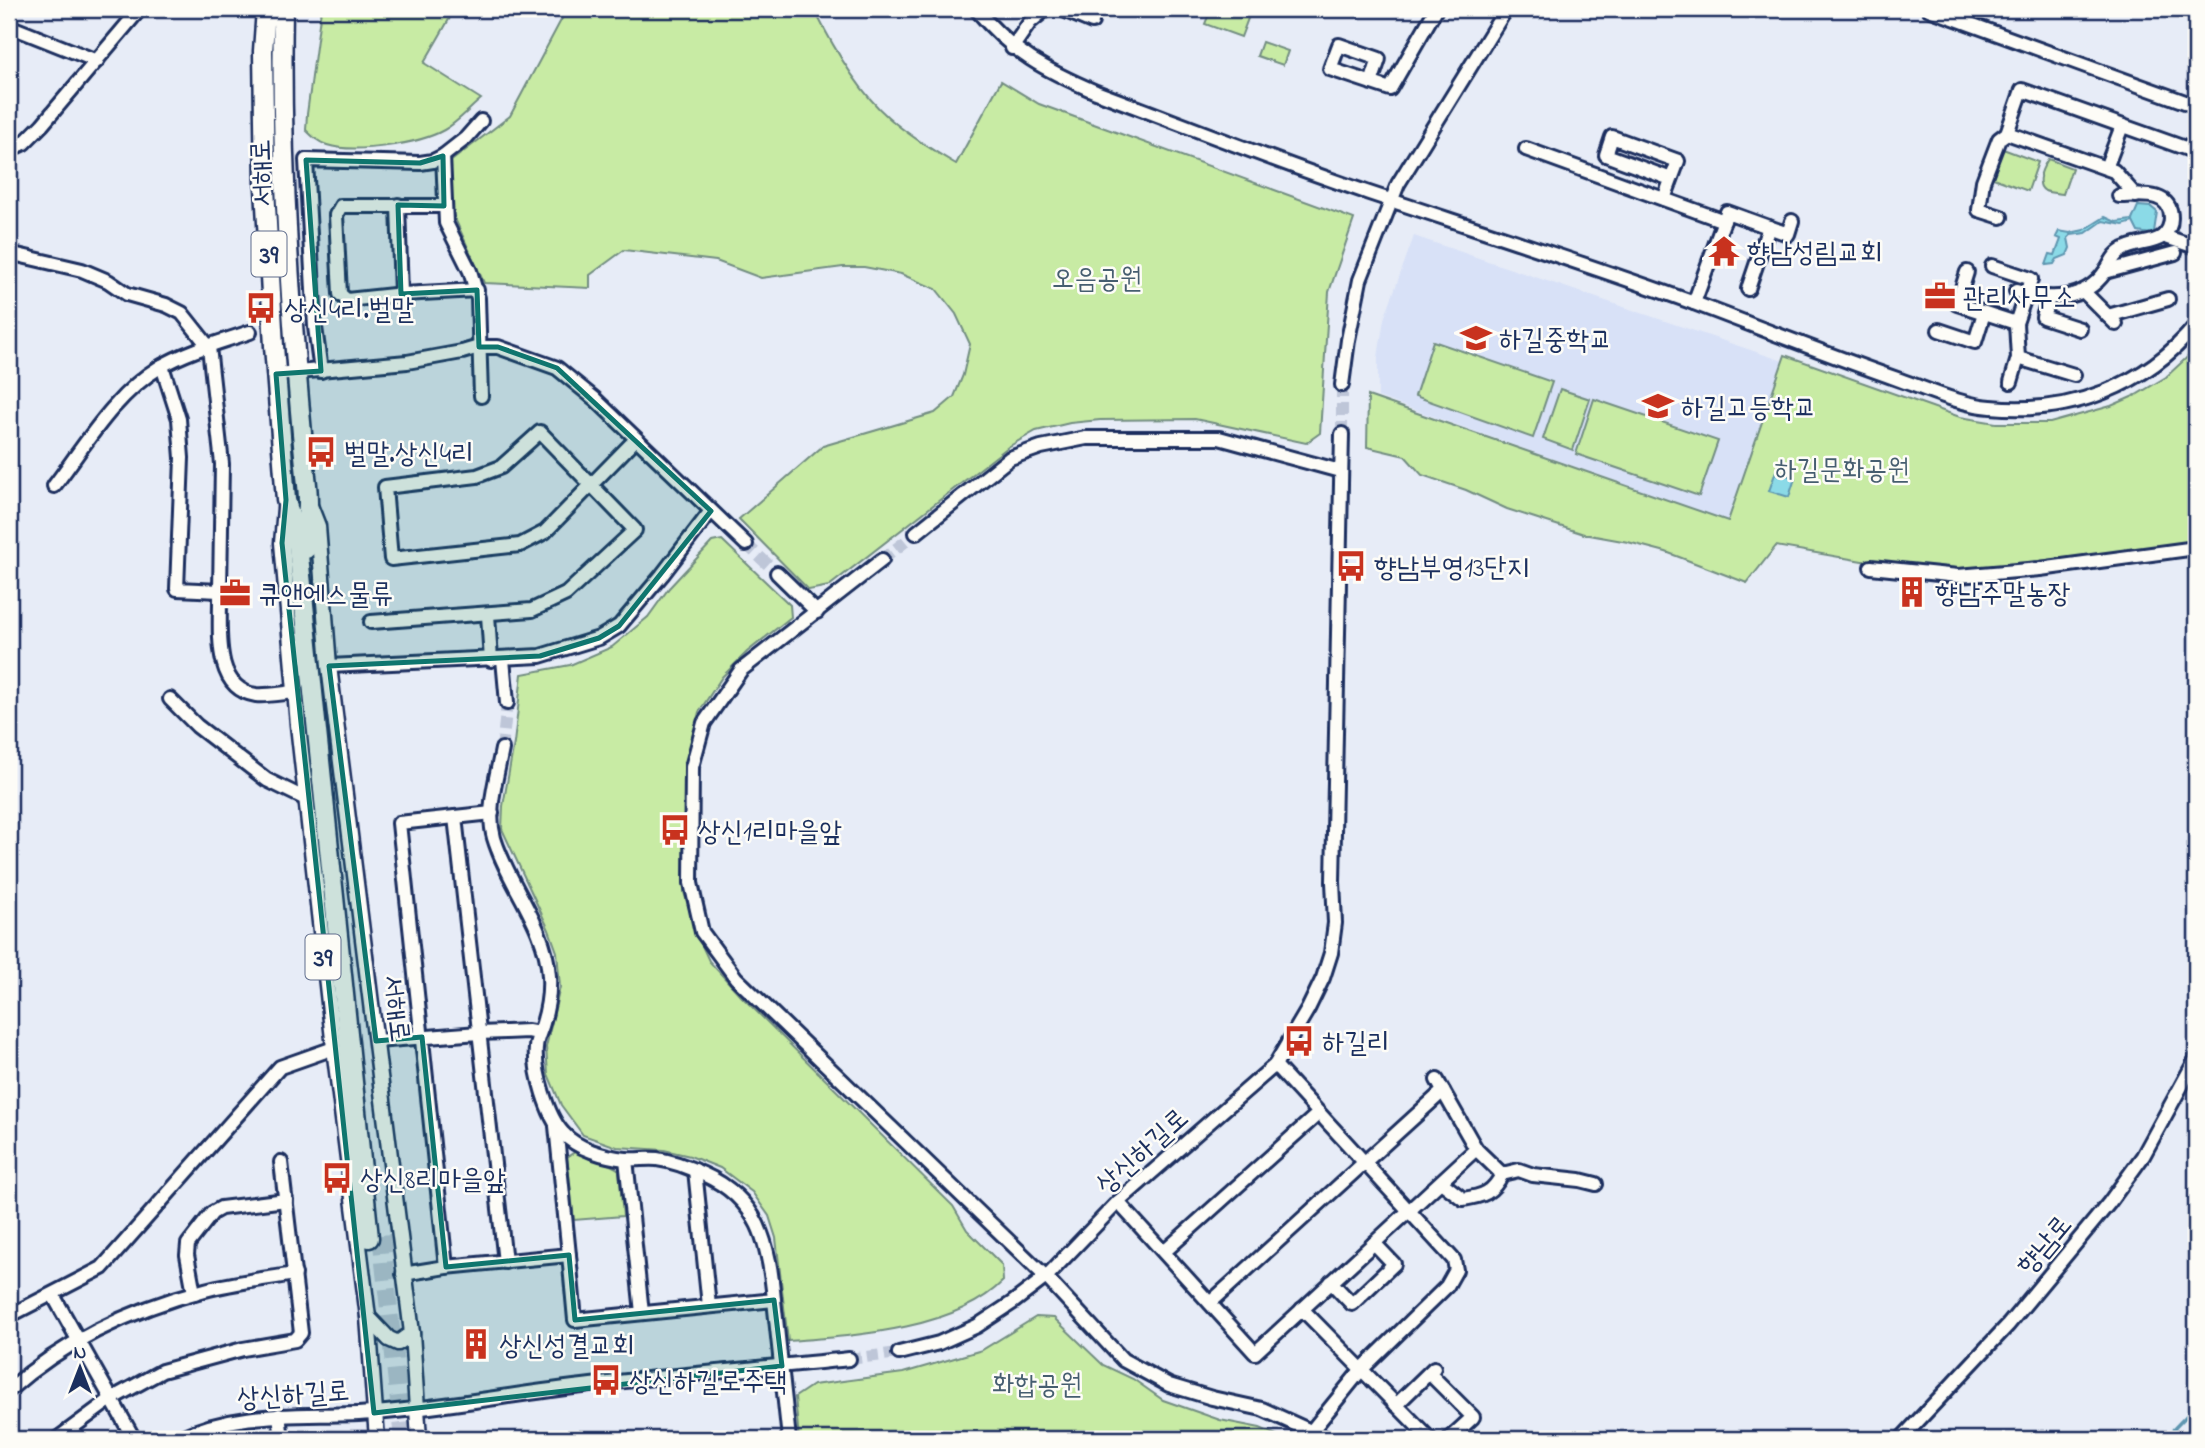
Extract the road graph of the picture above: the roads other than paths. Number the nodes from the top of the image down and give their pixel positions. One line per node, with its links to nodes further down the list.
1 (140, 9): 14 (street)
2 (266, 9): 63 (highway, 서해로 / 39)
3 (283, 9): 62 (highway, 서해로 / 39)
4 (976, 9): 13 (street)
5 (1046, 9): 13 (street)
6 (1061, 9): 11 (street)
7 (1419, 9): 10 (street)
8 (1506, 9): 29 (street)
9 (1929, 9): 16 (street)
10 (1435, 11): 15 (street)
11 (1092, 22)
12 (9, 26): 14 (street)
13 (1012, 48): 29 (street)
14 (97, 61): 21 (street)
15 (1371, 83)
16 (2196, 106)
17 (481, 121): 23 (street)
18 (2122, 126): 19 (street); 22 (street); 24 (street)
19 (2007, 133): 24 (street); 32 (street)
20 (1526, 149): 28 (street)
21 (9, 150)
22 (2196, 152)
23 (443, 156): 31 (street); 61 (street)
24 (2106, 168): 27 (street)
25 (1671, 179): 25 (street); 28 (street)
26 (2119, 196): 27 (street)
27 (2136, 196): 36 (street)
28 (1664, 199): 33 (street)
29 (1392, 200): 50 (street); 66 (street)
30 (398, 205): 31 (street); 47 (street); 47 (street)
31 (444, 206): 44 (street)
32 (2001, 217)
33 (1724, 221): 35 (street); 50 (street)
34 (1792, 221): 35 (street)
35 (1769, 227): 43 (street)
36 (2163, 236): 37 (street); 42 (street)
37 (2196, 247)
38 (9, 253): 57 (street)
39 (2175, 253): 42 (street)
40 (1992, 267): 46 (street)
41 (1967, 272): 51 (street)
42 (2105, 272): 45 (street)
43 (1748, 289)
44 (477, 290): 47 (street); 58 (street)
45 (2083, 291): 48 (street); 49 (street)
46 (2021, 292): 48 (street); 52 (street)
47 (401, 294)
48 (2049, 298): 54 (street)
49 (2168, 299)
50 (1694, 303): 53 (street)
51 (1984, 313): 52 (street); 55 (street)
52 (2016, 323): 59 (street)
53 (2196, 324)
54 (2080, 329)
55 (1940, 330)
56 (250, 332): 57 (street)
57 (209, 346): 60 (street); 82 (street)
58 (479, 347): 61 (street); 67 (street); 69 (street)
59 (2018, 358): 64 (street); 65 (street)
60 (162, 366): 72 (street); 82 (street)
61 (321, 372): 62 (street)
62 (296, 373): 63 (street); 74 (highway, 서해로 / 39)
63 (276, 374): 73 (highway, 서해로 / 39)
64 (2074, 375)
65 (2011, 382)
66 (1342, 385)
67 (481, 396)
68 (1342, 434): 70 (street, 상신하길로)
69 (636, 439): 71 (street); 75 (street)
70 (1340, 471): 76 (street); 101 (street, 상신하길로)
71 (591, 485): 71 (street); 84 (street)
72 (54, 486)
73 (286, 500): 74 (highway, 서해로 / 39); 88 (main road, 서해로 / 39)
74 (308, 502): 87 (main road, 서해로 / 39)
75 (711, 511): 77 (street); 86 (street)
76 (916, 533)
77 (746, 544)
78 (2196, 548): 80 (street)
79 (882, 560): 83 (street)
80 (1871, 567)
81 (777, 573): 83 (street)
82 (220, 590): 88 (street)
83 (817, 612): 122 (street)
84 (488, 615): 85 (street); 86 (street)
85 (371, 622)
86 (497, 659): 87 (street); 90 (street)
87 (329, 666): 98 (main road, 서해로 / 39)
88 (295, 692): 92 (main road, 서해로 / 39)
89 (170, 699): 92 (street)
90 (507, 703)
91 (502, 749): 93 (street)
92 (306, 799): 99 (main road, 서해로 / 39)
93 (492, 813): 94 (street); 96 (street)
94 (455, 817): 95 (street); 97 (street)
95 (479, 1033): 96 (street); 97 (street); 118 (street)
96 (540, 1033): 103 (street)
97 (422, 1037): 98 (street); 119 (street)
98 (376, 1041): 120 (main road, 서해로 / 39)
99 (334, 1048): 125 (street); 132 (main road, 서해로 / 39)
100 (2196, 1059): 156 (street, 향남로)
101 (1275, 1065): 102 (street); 113 (street, 상신하길로)
102 (1319, 1113): 107 (street); 116 (street)
103 (556, 1122): 105 (street); 117 (street)
104 (1476, 1149): 107 (street); 109 (street); 110 (street)
105 (626, 1159): 108 (street); 130 (street)
106 (281, 1162): 112 (street)
107 (1364, 1162): 114 (street); 127 (street)
108 (695, 1170): 126 (street); 128 (street)
109 (1502, 1174): 110 (street); 111 (street)
110 (1441, 1182): 114 (street)
111 (1596, 1184)
112 (286, 1200): 121 (street); 124 (street)
113 (1118, 1202): 116 (street); 122 (street, 상신하길로)
114 (1408, 1211): 115 (street); 138 (street)
115 (1374, 1243): 123 (street); 123 (street)
116 (1164, 1252): 127 (street)
117 (569, 1255): 118 (street); 130 (street)
118 (505, 1262): 119 (street)
119 (446, 1267): 120 (street)
120 (403, 1273): 133 (main road, 서해로 / 39)
121 (295, 1274): 124 (street); 140 (street)
122 (1045, 1277): 135 (street, 상신하길로); 145 (street)
123 (1331, 1282): 129 (street)
124 (194, 1293): 134 (street)
125 (53, 1295): 131 (street); 134 (street)
126 (774, 1300): 128 (street); 137 (street)
127 (1210, 1303): 129 (street)
128 (709, 1306): 130 (street)
129 (1302, 1309): 138 (street)
130 (642, 1313)
131 (9, 1316)
132 (368, 1317): 133 (main road); 143 (main road, 서해로 / 39)
133 (412, 1333): 142 (main road, 서해로 / 39)
134 (78, 1342): 139 (street); 140 (street)
135 (899, 1353)
136 (849, 1359): 137 (street, 상신하길로)
137 (782, 1366): 142 (street, 상신하길로); 152 (street)
138 (1361, 1370): 141 (street); 145 (street)
139 (9, 1391)
140 (111, 1399): 146 (street); 147 (street)
141 (1396, 1405): 154 (street); 155 (street)
142 (416, 1407): 143 (street, 상신하길로); 151 (main road, 서해로 / 39)
143 (374, 1413): 144 (street, 상신하길로); 150 (main road, 서해로 / 39)
144 (279, 1415): 148 (street, 상신하길로); 149 (street)
145 (1308, 1435): 153 (street)
146 (57, 1439)
147 (134, 1439)
148 (177, 1439)
149 (282, 1439)
150 (377, 1439)
151 (419, 1439)
152 (789, 1439)
153 (1328, 1439)
154 (1430, 1439)
155 (1449, 1439)
156 (1901, 1439)

